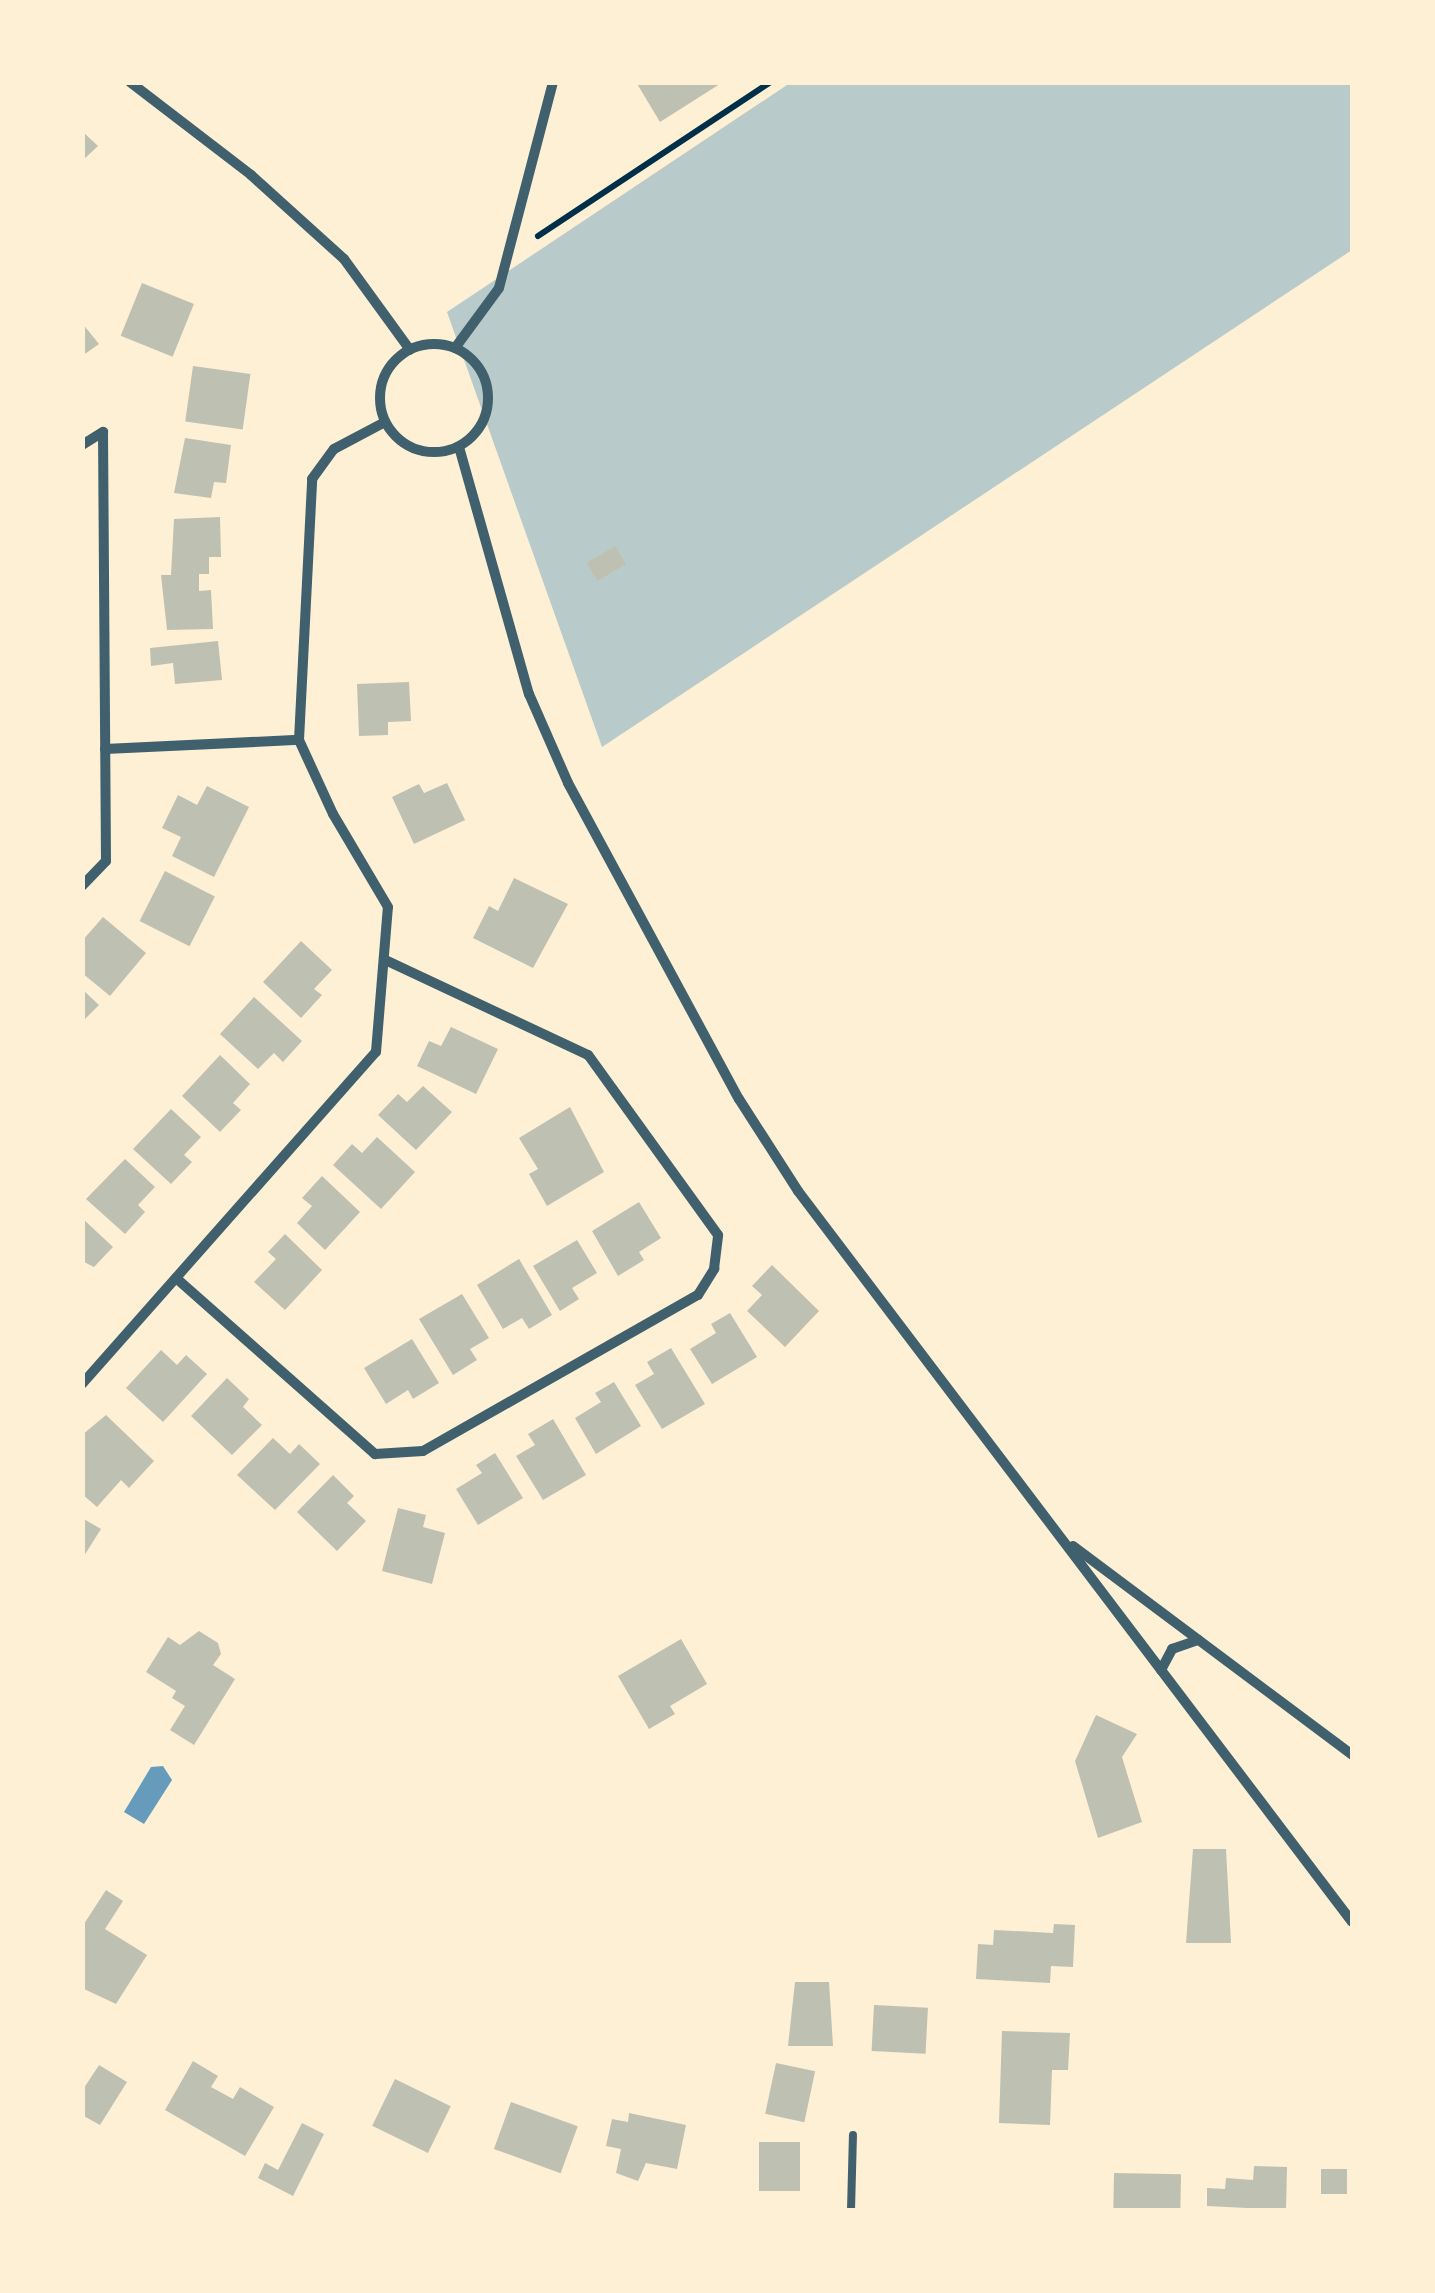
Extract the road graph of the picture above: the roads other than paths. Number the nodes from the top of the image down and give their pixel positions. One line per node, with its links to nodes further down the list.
1 (130, 82): 4 (street)
2 (553, 82): 3 (street)
3 (454, 348): 4 (street); 7 (street)
4 (410, 350): 5 (street)
5 (385, 422): 7 (street); 8 (street)
6 (82, 445): 9 (street)
7 (460, 447): 14 (street)
8 (300, 740): 9 (street); 11 (street)
9 (105, 749): 10 (street)
10 (82, 886)
11 (388, 962): 12 (street); 12 (street)
12 (176, 1278): 13 (street)
13 (82, 1384)
14 (1062, 1538): 15 (street); 16 (street)
15 (1198, 1640): 16 (street); 17 (street)
16 (1161, 1670): 18 (street)
17 (1352, 1755)
18 (1352, 1922)
19 (854, 2136): 20 (lane)
20 (851, 2210)

